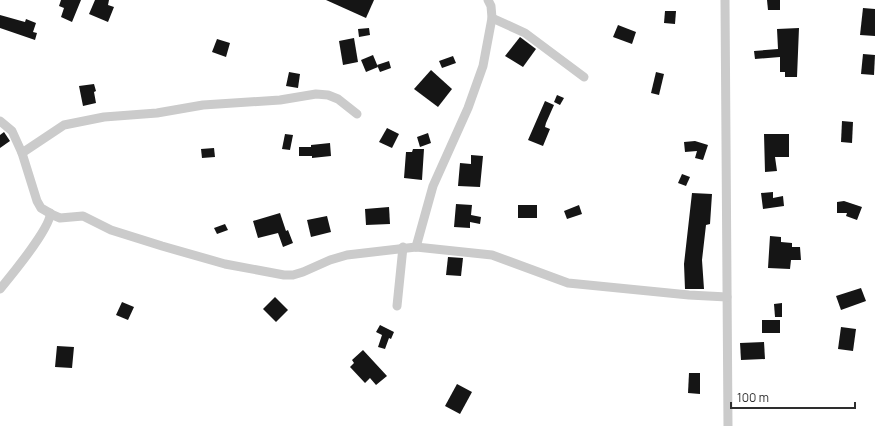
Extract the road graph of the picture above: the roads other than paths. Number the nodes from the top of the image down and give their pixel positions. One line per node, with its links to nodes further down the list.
1 (488, 0): 3 (street)
2 (725, 0): 12 (street)
3 (492, 18): 4 (street); 10 (street)
4 (584, 77)
5 (357, 114): 7 (street)
6 (0, 121): 7 (street)
7 (22, 153): 8 (street)
8 (50, 213): 9 (street); 11 (street)
9 (403, 247): 10 (street); 13 (street)
10 (416, 247): 12 (street)
11 (0, 289)
12 (727, 297): 14 (street)
13 (398, 306)
14 (728, 426)

